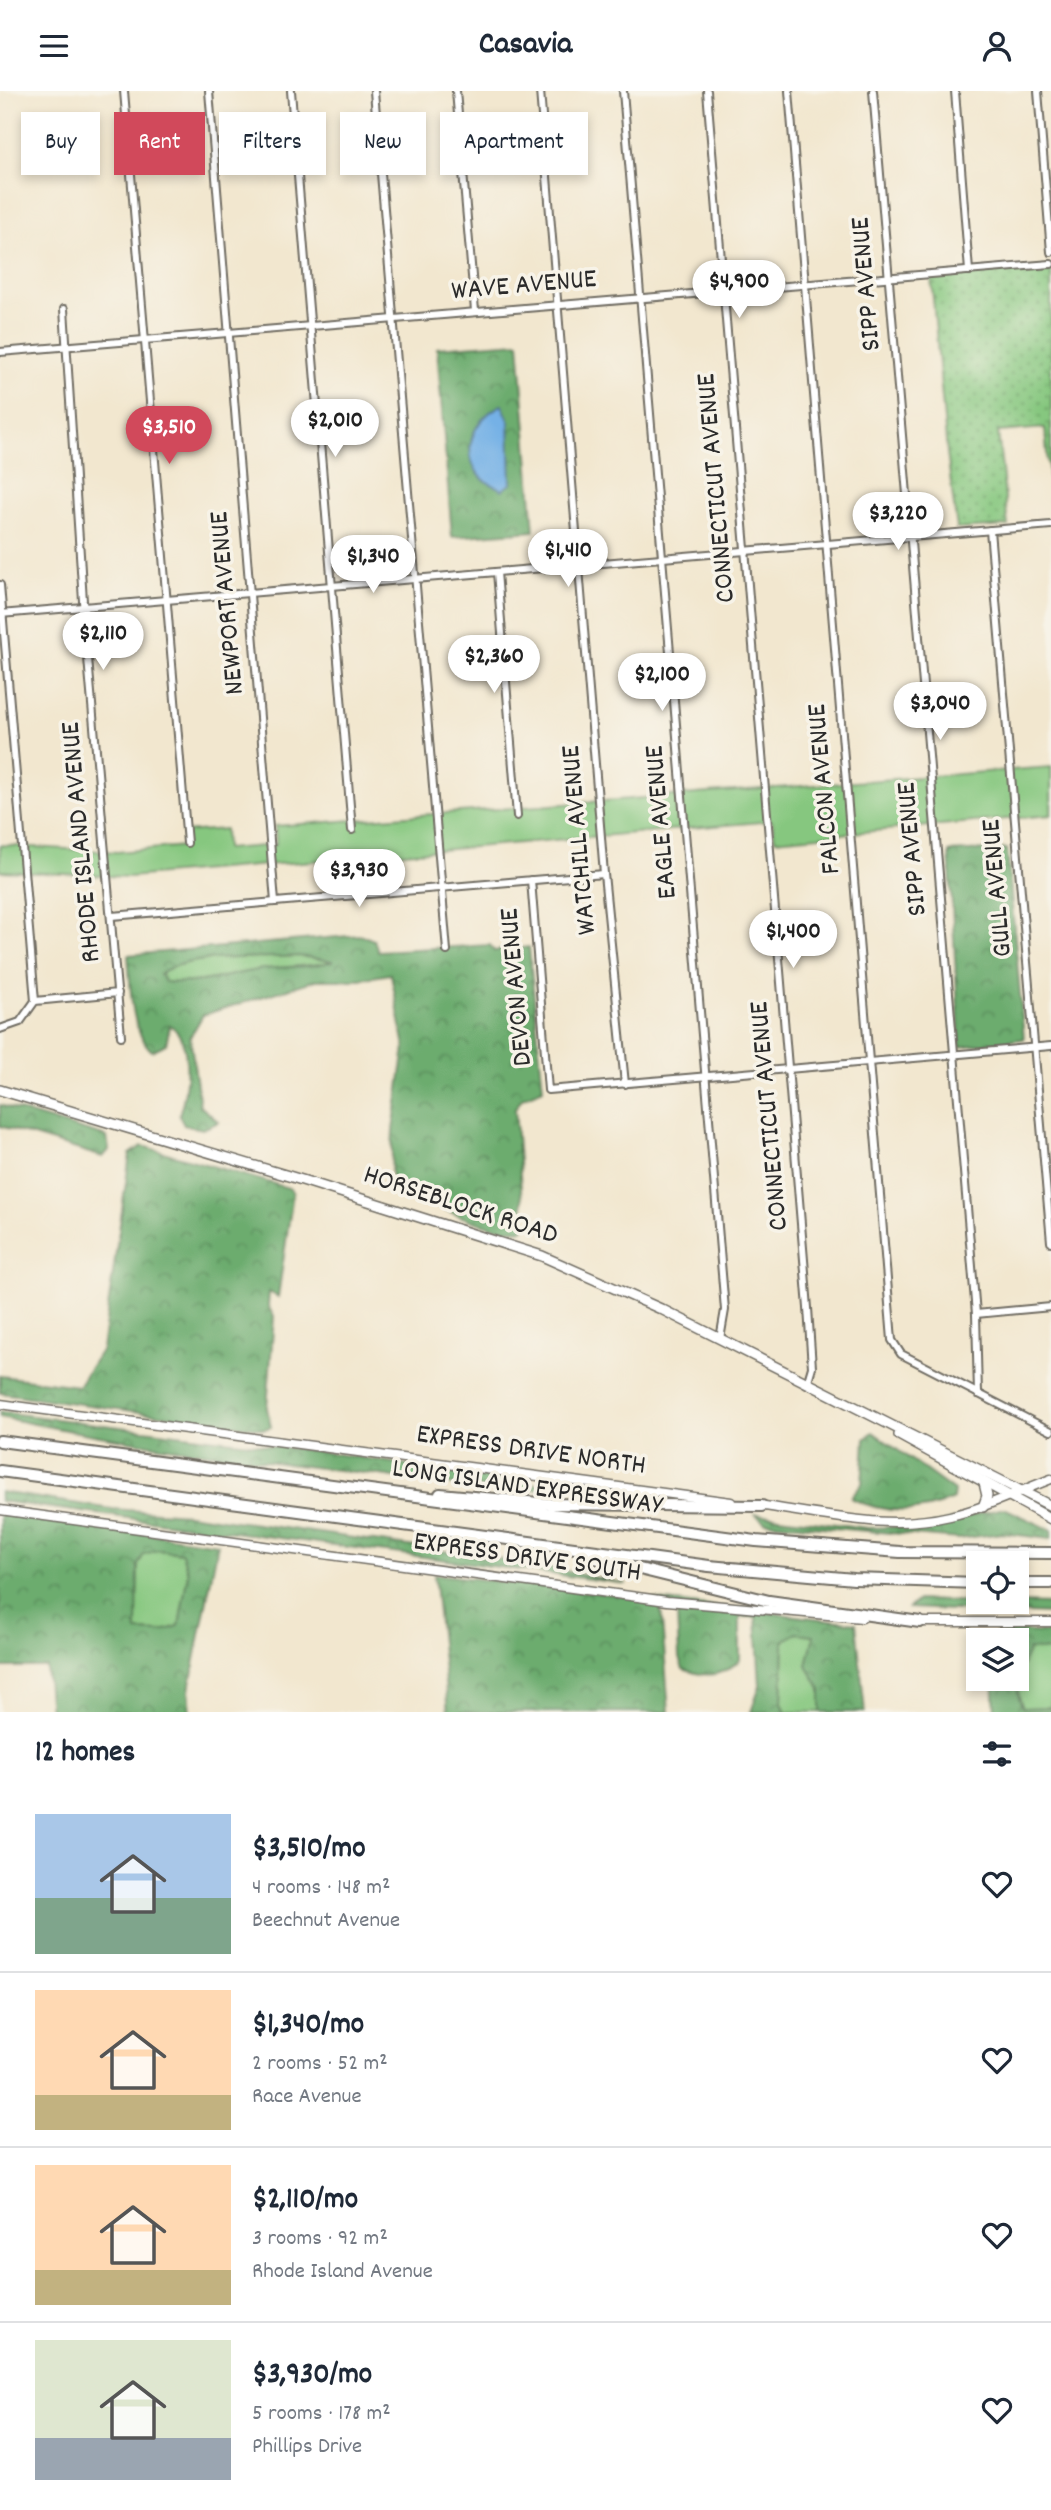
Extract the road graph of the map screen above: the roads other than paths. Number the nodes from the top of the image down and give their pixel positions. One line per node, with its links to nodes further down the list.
1 (124, 91): 26 (street)
2 (209, 91): 25 (street, NEWPORT AVENUE)
3 (291, 91): 24 (street)
4 (374, 91): 23 (street)
5 (456, 91): 22 (street)
6 (540, 91): 20 (street, WATCHILL AVENUE)
7 (623, 91): 19 (street, EAGLE AVENUE)
8 (707, 91): 18 (street, CONNECTICUT AVENUE)
9 (789, 91): 17 (street, FALCON AVENUE)
10 (873, 91): 16 (street, SIPP AVENUE)
11 (955, 91): 15 (street)
12 (1038, 91): 13 (street)
13 (1051, 252)
14 (1051, 264): 15 (street, WAVE AVENUE)
15 (969, 271): 16 (street, WAVE AVENUE)
16 (888, 278): 17 (street, WAVE AVENUE); 31 (street, SIPP AVENUE)
17 (805, 286): 18 (street, WAVE AVENUE); 32 (street, FALCON AVENUE)
18 (723, 293): 19 (street, WAVE AVENUE); 33 (street, CONNECTICUT AVENUE)
19 (640, 299): 20 (street, WAVE AVENUE); 34 (street, EAGLE AVENUE)
20 (557, 304): 22 (street, WAVE AVENUE); 35 (street, WATCHILL AVENUE)
21 (64, 309): 27 (street, RHODE ISLAND AVENUE)
22 (475, 311): 23 (street, WAVE AVENUE)
23 (392, 319): 24 (street, WAVE AVENUE); 37 (street)
24 (310, 327): 25 (street, WAVE AVENUE); 39 (street)
25 (228, 333): 26 (street, WAVE AVENUE); 40 (street, NEWPORT AVENUE)
26 (145, 339): 27 (street, WAVE AVENUE); 41 (street)
27 (65, 347): 28 (street, WAVE AVENUE); 42 (street, RHODE ISLAND AVENUE)
28 (0, 352)
29 (1051, 525): 30 (street)
30 (990, 530): 31 (street); 58 (street, GULL AVENUE)
31 (910, 537): 32 (street); 59 (street, SIPP AVENUE)
32 (827, 544): 33 (street); 60 (street, FALCON AVENUE)
33 (743, 550): 34 (street); 61 (street, CONNECTICUT AVENUE)
34 (662, 557): 35 (street); 62 (street, EAGLE AVENUE)
35 (580, 565): 36 (street); 47 (street, WATCHILL AVENUE)
36 (497, 572): 37 (street); 44 (street)
37 (414, 578): 39 (street); 49 (street)
38 (0, 585): 43 (street)
39 (332, 585): 40 (street); 45 (street)
40 (249, 591): 41 (street); 50 (street, NEWPORT AVENUE)
41 (167, 598): 42 (street); 46 (street)
42 (84, 606): 43 (street); 51 (street, RHODE ISLAND AVENUE)
43 (1, 614): 54 (street)
44 (517, 816)
45 (352, 830)
46 (187, 843)
47 (604, 874): 48 (street); 63 (street, WATCHILL AVENUE)
48 (531, 880): 49 (street); 63 (street, DEVON AVENUE)
49 (441, 888): 50 (street); 52 (street)
50 (275, 902): 51 (street)
51 (112, 916): 53 (street, RHODE ISLAND AVENUE)
52 (447, 951)
53 (118, 993): 54 (street); 56 (street, RHODE ISLAND AVENUE)
54 (35, 1001): 55 (street)
55 (0, 1029)
56 (121, 1036)
57 (1051, 1046): 58 (street)
58 (1034, 1048): 59 (street); 65 (street, GULL AVENUE)
59 (953, 1056): 60 (street); 67 (street, SIPP AVENUE)
60 (870, 1062): 61 (street); 70 (street, FALCON AVENUE)
61 (788, 1069): 62 (street); 69 (street, CONNECTICUT AVENUE)
62 (707, 1076): 63 (street); 68 (street, EAGLE AVENUE)
63 (625, 1084)
64 (0, 1090): 68 (main road, HORSEBLOCK ROAD)
65 (1051, 1242)
66 (1051, 1307): 67 (street)
67 (975, 1314): 70 (street, SIPP AVENUE)
68 (720, 1339): 69 (main road, HORSEBLOCK ROAD)
69 (807, 1384): 72 (main road, HORSEBLOCK ROAD)
70 (978, 1394): 73 (street, FALCON AVENUE)
71 (0, 1404): 81 (main road, EXPRESS DRIVE NORTH)
72 (883, 1424): 77 (main road, HORSEBLOCK ROAD); 79 (main road, HORSEBLOCK ROAD)
73 (1051, 1431)
74 (0, 1441): 78 (highway, LONG ISLAND EXPRESSWAY)
75 (0, 1471): 86 (highway, LONG ISLAND EXPRESSWAY)
76 (1051, 1479): 79 (main road, EXPRESS DRIVE NORTH)
77 (984, 1483): 80 (main road, HORSEBLOCK ROAD); 83 (main road)
78 (371, 1491): 81 (highway); 87 (highway, LONG ISLAND EXPRESSWAY)
79 (1023, 1491): 80 (main road, EXPRESS DRIVE NORTH); 82 (main road, HORSEBLOCK ROAD)
80 (1010, 1496): 83 (main road, EXPRESS DRIVE NORTH); 85 (main road, HORSEBLOCK ROAD)
81 (762, 1506): 83 (main road, EXPRESS DRIVE NORTH)
82 (1051, 1506)
83 (983, 1507)
84 (0, 1510): 91 (main road, EXPRESS DRIVE SOUTH)
85 (1051, 1519)
86 (528, 1542): 88 (highway, LONG ISLAND EXPRESSWAY); 91 (highway)
87 (1051, 1553)
88 (966, 1583)
89 (1029, 1583): 90 (highway)
90 (1051, 1583)
91 (920, 1622): 92 (main road, EXPRESS DRIVE SOUTH)
92 (1051, 1622)

